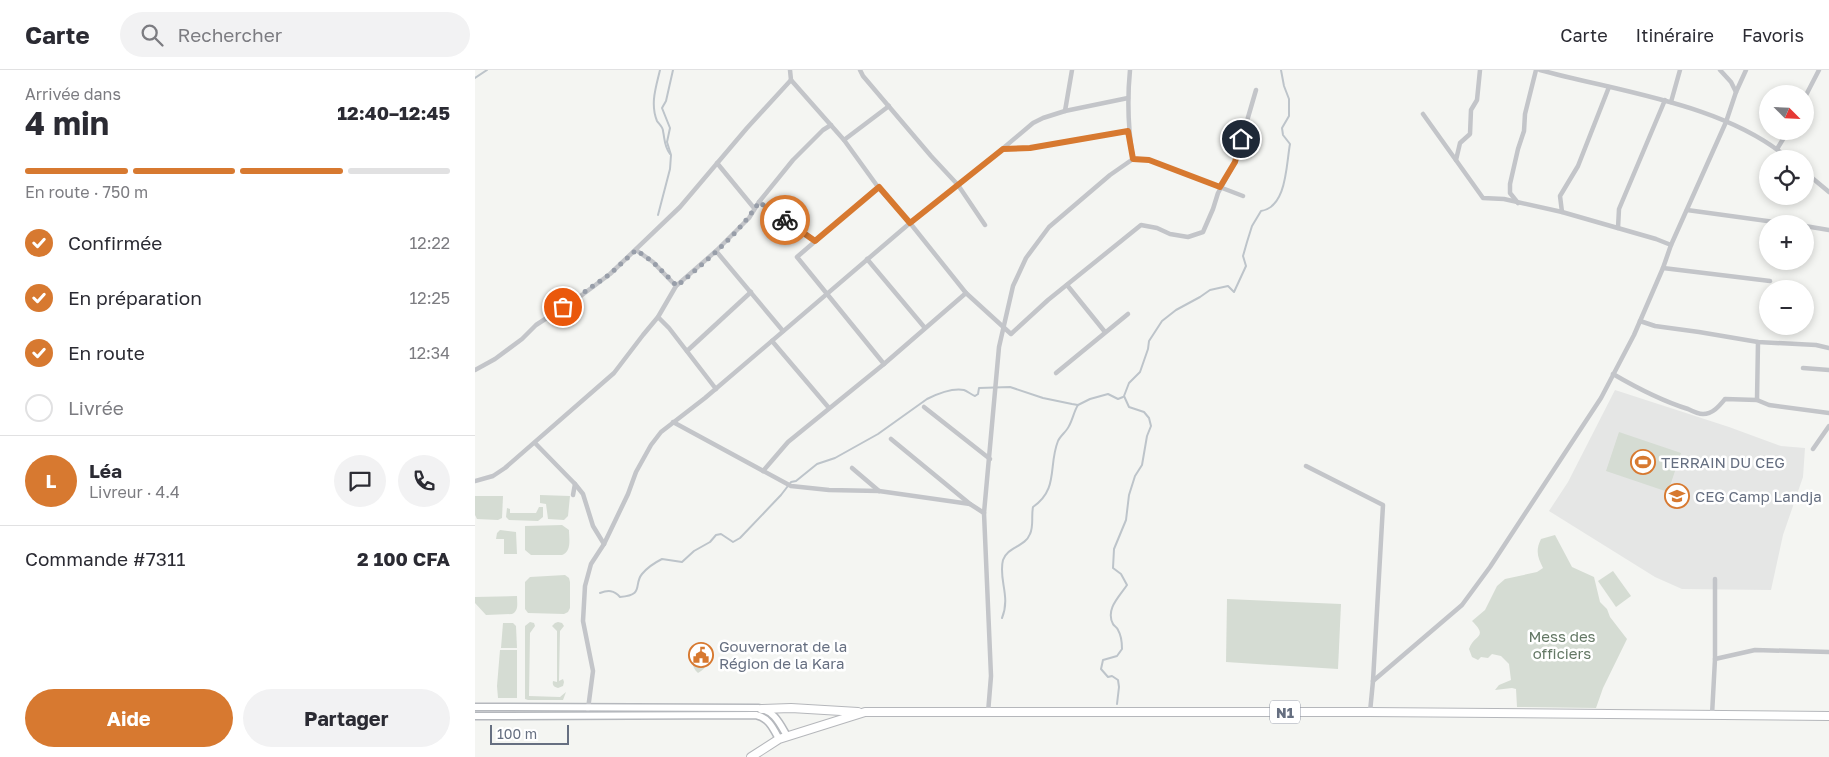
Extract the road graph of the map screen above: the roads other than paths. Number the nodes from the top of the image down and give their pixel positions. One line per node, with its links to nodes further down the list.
1 (790, 70): 12 (street)
2 (860, 70): 20 (street)
3 (1071, 70): 21 (street)
4 (1130, 70): 17 (street)
5 (1481, 70): 31 (street)
6 (1536, 70): 40 (street)
7 (1540, 70): 14 (street)
8 (1680, 70): 19 (street)
9 (1720, 70): 16 (street)
10 (1746, 70): 16 (street)
11 (1819, 70): 13 (street)
12 (791, 80): 24 (street); 32 (street)
13 (1812, 85)
14 (1609, 87): 18 (street); 43 (street)
15 (1256, 90): 36 (street)
16 (1736, 92): 23 (street)
17 (1128, 98): 21 (street); 25 (street)
18 (1665, 100): 19 (street); 47 (street)
19 (1671, 102): 23 (street)
20 (889, 106): 26 (street); 34 (street)
21 (1065, 111): 28 (street)
22 (1423, 114): 31 (street)
23 (1726, 122): 29 (street); 42 (street)
24 (831, 126): 26 (street); 39 (street)
25 (1128, 131): 28 (street); 30 (street)
26 (844, 140): 35 (street)
27 (1782, 140): 29 (street)
28 (1003, 149): 34 (street)
29 (1777, 149)
30 (1133, 159): 36 (street); 65 (street)
31 (1456, 160): 40 (street)
32 (717, 163): 41 (street); 52 (street)
33 (1814, 180): 37 (street)
34 (958, 185): 45 (street); 46 (street)
35 (879, 187): 45 (street); 50 (street)
36 (1220, 187): 38 (street); 57 (street)
37 (1829, 192)
38 (1243, 196)
39 (759, 202): 41 (street); 50 (street)
40 (1519, 204): 43 (street)
41 (754, 208): 53 (street)
42 (1687, 210): 44 (street); 51 (street)
43 (1562, 212): 47 (street)
44 (1759, 220)
45 (910, 223): 54 (street); 60 (street)
46 (985, 225)
47 (1618, 228): 51 (street)
48 (1814, 228): 49 (street)
49 (1829, 230)
50 (815, 241): 61 (street)
51 (1671, 245): 55 (street)
52 (636, 250): 58 (street); 75 (street)
53 (716, 252): 58 (street); 59 (street)
54 (867, 259): 61 (street); 66 (street)
55 (1663, 268): 56 (street); 64 (street)
56 (1762, 280)
57 (1067, 285): 65 (street); 68 (street)
58 (677, 286): 63 (street)
59 (751, 292): 67 (street); 72 (street)
60 (965, 293): 65 (street); 66 (street)
61 (827, 294): 67 (street); 73 (street)
62 (1128, 314): 68 (street)
63 (658, 317): 72 (street); 87 (street)
64 (1640, 321): 70 (street); 78 (street)
65 (1003, 327): 89 (street)
66 (925, 328): 73 (street)
67 (783, 331): 69 (street)
68 (1105, 332): 77 (street)
69 (772, 341): 79 (street); 82 (street)
70 (1758, 342): 71 (street); 80 (street)
71 (1829, 348)
72 (687, 351): 79 (street)
73 (884, 364): 82 (street)
74 (1803, 368): 76 (street)
75 (475, 370)
76 (1829, 370)
77 (1056, 374)
78 (1613, 374): 80 (street); 103 (street)
79 (716, 388): 84 (street)
80 (1757, 400): 83 (street)
81 (924, 407): 89 (street)
82 (829, 408): 92 (street)
83 (1829, 413)
84 (673, 422): 92 (street); 99 (street)
85 (1829, 426): 88 (street)
86 (891, 439): 97 (street)
87 (535, 443): 93 (street); 94 (street)
88 (1813, 449)
89 (990, 459): 98 (street)
90 (1306, 466): 103 (street)
91 (852, 468): 95 (street)
92 (763, 471): 95 (street)
93 (475, 481)
94 (575, 484): 96 (street); 99 (street)
95 (879, 491): 97 (street)
96 (573, 496)
97 (970, 504): 98 (street)
98 (984, 513): 110 (street)
99 (604, 544): 106 (street)
100 (1715, 579): 102 (street)
101 (1829, 652): 102 (street)
102 (1715, 659): 111 (street)
103 (1373, 681): 109 (street)
104 (475, 707): 106 (main road)
105 (689, 708): 106 (main road); 107 (main road); 113 (main road)
106 (588, 709)
107 (762, 709): 108 (highway); 115 (main road)
108 (865, 712): 110 (highway, N1); 115 (highway, N1)
109 (1370, 712): 110 (highway, N1); 111 (highway, N1)
110 (988, 713)
111 (1712, 715): 114 (highway, N1)
112 (475, 716): 113 (main road)
113 (689, 716): 116 (main road)
114 (1829, 716)
115 (787, 736): 116 (highway, N1)
116 (779, 739): 117 (highway, N1)
117 (751, 757)

